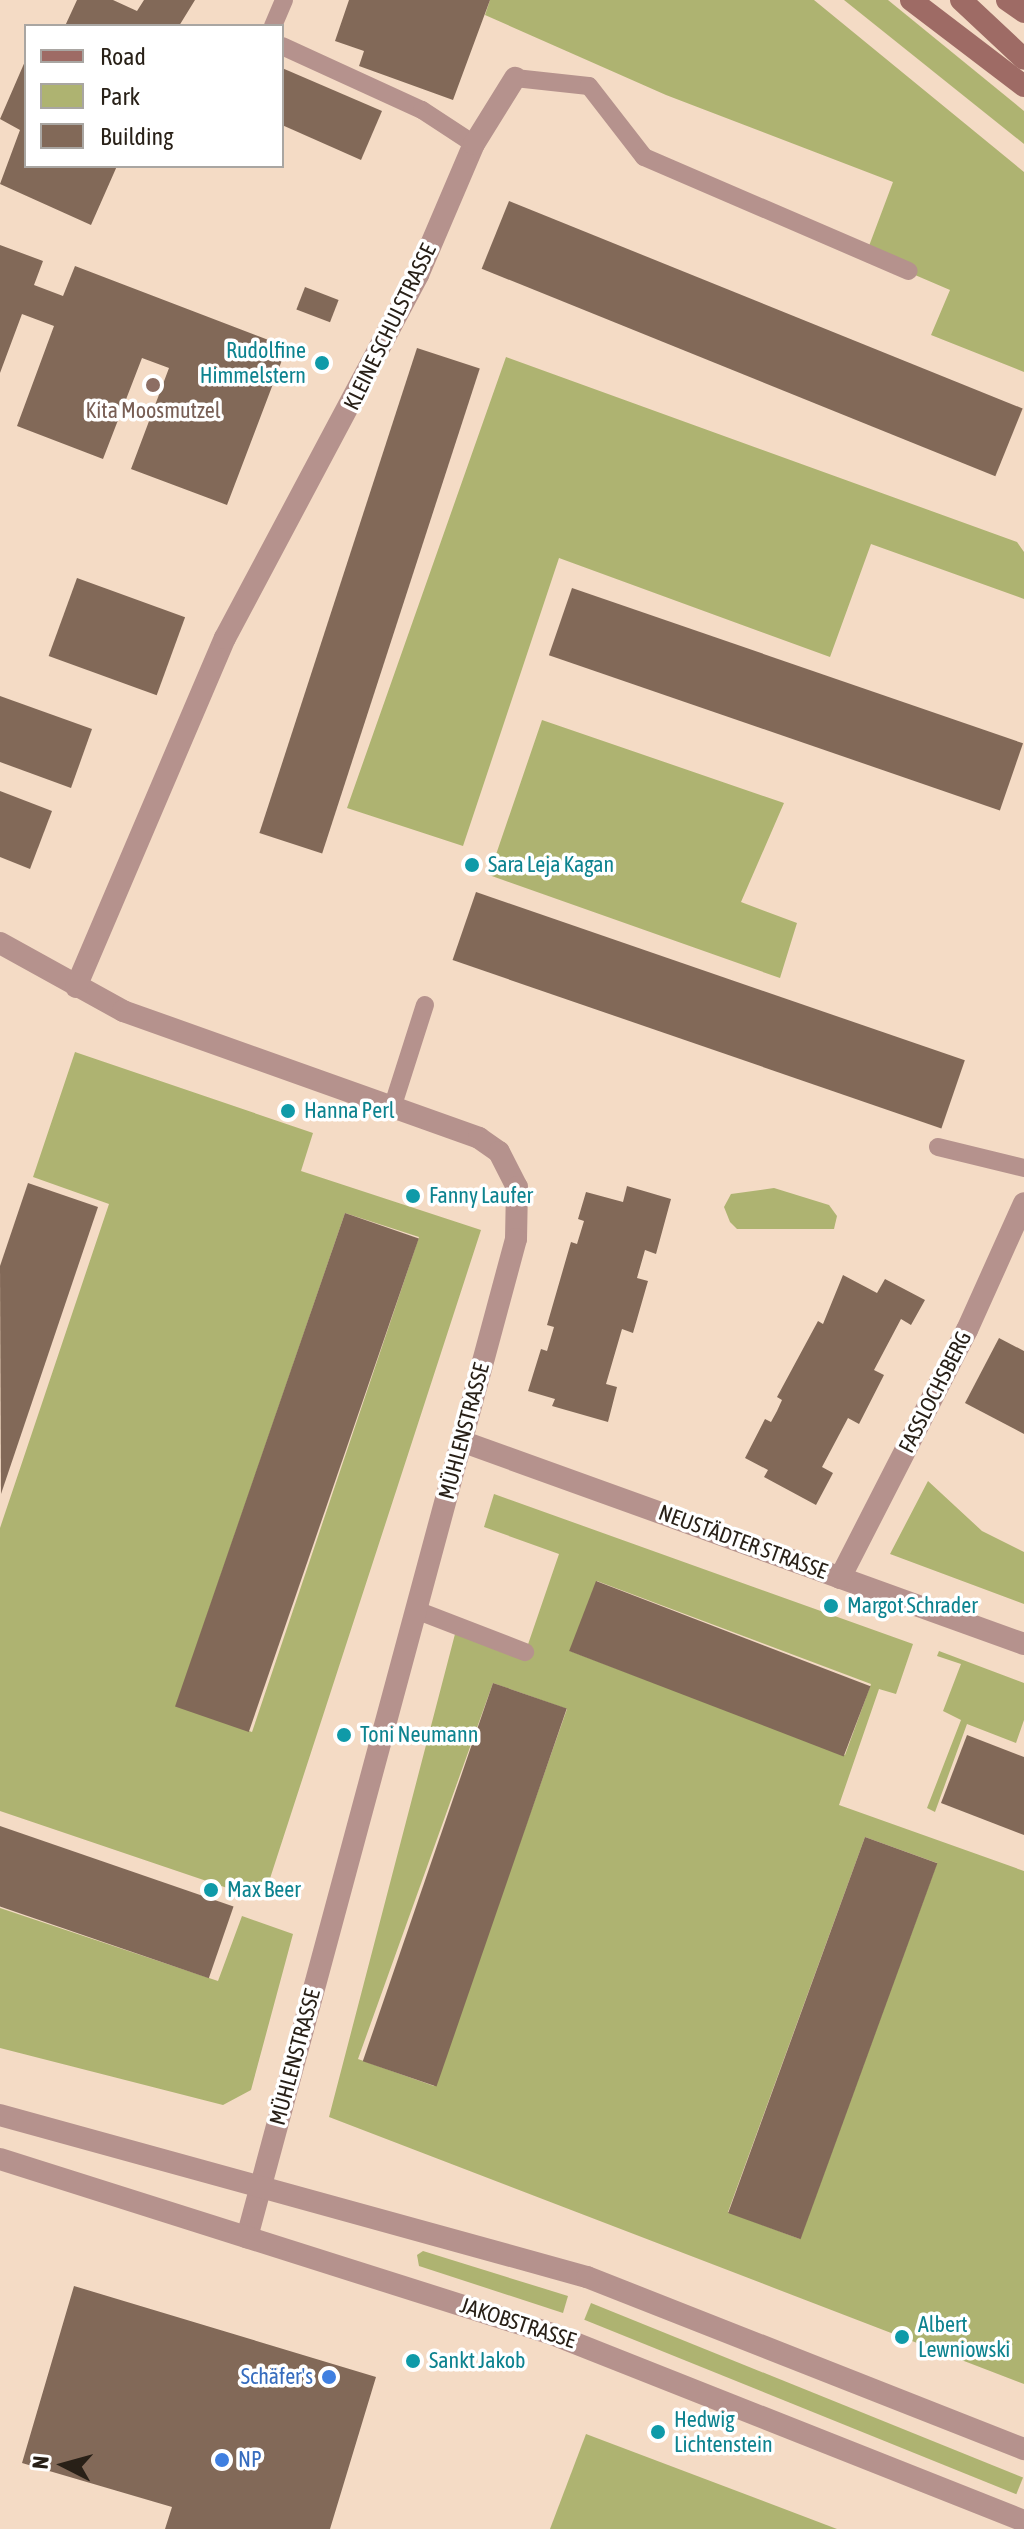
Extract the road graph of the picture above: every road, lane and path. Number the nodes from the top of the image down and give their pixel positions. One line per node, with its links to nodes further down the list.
1 (284, 0): 6 (lane)
2 (911, 0): 10 (main road)
3 (961, 0): 8 (main road)
4 (1007, 0): 5 (main road)
5 (1024, 12)
6 (274, 24)
7 (284, 47): 11 (lane)
8 (1024, 59)
9 (515, 78): 11 (street, KLEINE SCHULSTRASSE); 12 (lane, KLEINE SCHULSTRASSE)
10 (1024, 86)
11 (474, 144): 14 (street, KLEINE SCHULSTRASSE)
12 (909, 271)
13 (0, 943): 14 (street, MÜHLENSTRASSE)
14 (76, 987): 16 (street, MÜHLENSTRASSE)
15 (425, 1005): 16 (lane)
16 (393, 1105): 20 (street, MÜHLENSTRASSE)
17 (938, 1147): 18 (lane)
18 (1024, 1168)
19 (1024, 1203): 21 (street, FASSLOCHSBERG)
20 (461, 1441): 21 (street, NEUSTÄDTER STRASSE); 22 (street, MÜHLENSTRASSE)
21 (840, 1578): 23 (street, NEUSTÄDTER STRASSE)
22 (416, 1610): 24 (lane); 27 (street, MÜHLENSTRASSE)
23 (1024, 1644)
24 (525, 1652)
25 (0, 2115): 27 (street)
26 (0, 2159): 28 (street, JAKOBSTRASSE)
27 (261, 2186): 28 (street, MÜHLENSTRASSE); 29 (street)
28 (247, 2237): 30 (street, JAKOBSTRASSE)
29 (1024, 2449)
30 (1024, 2521)

